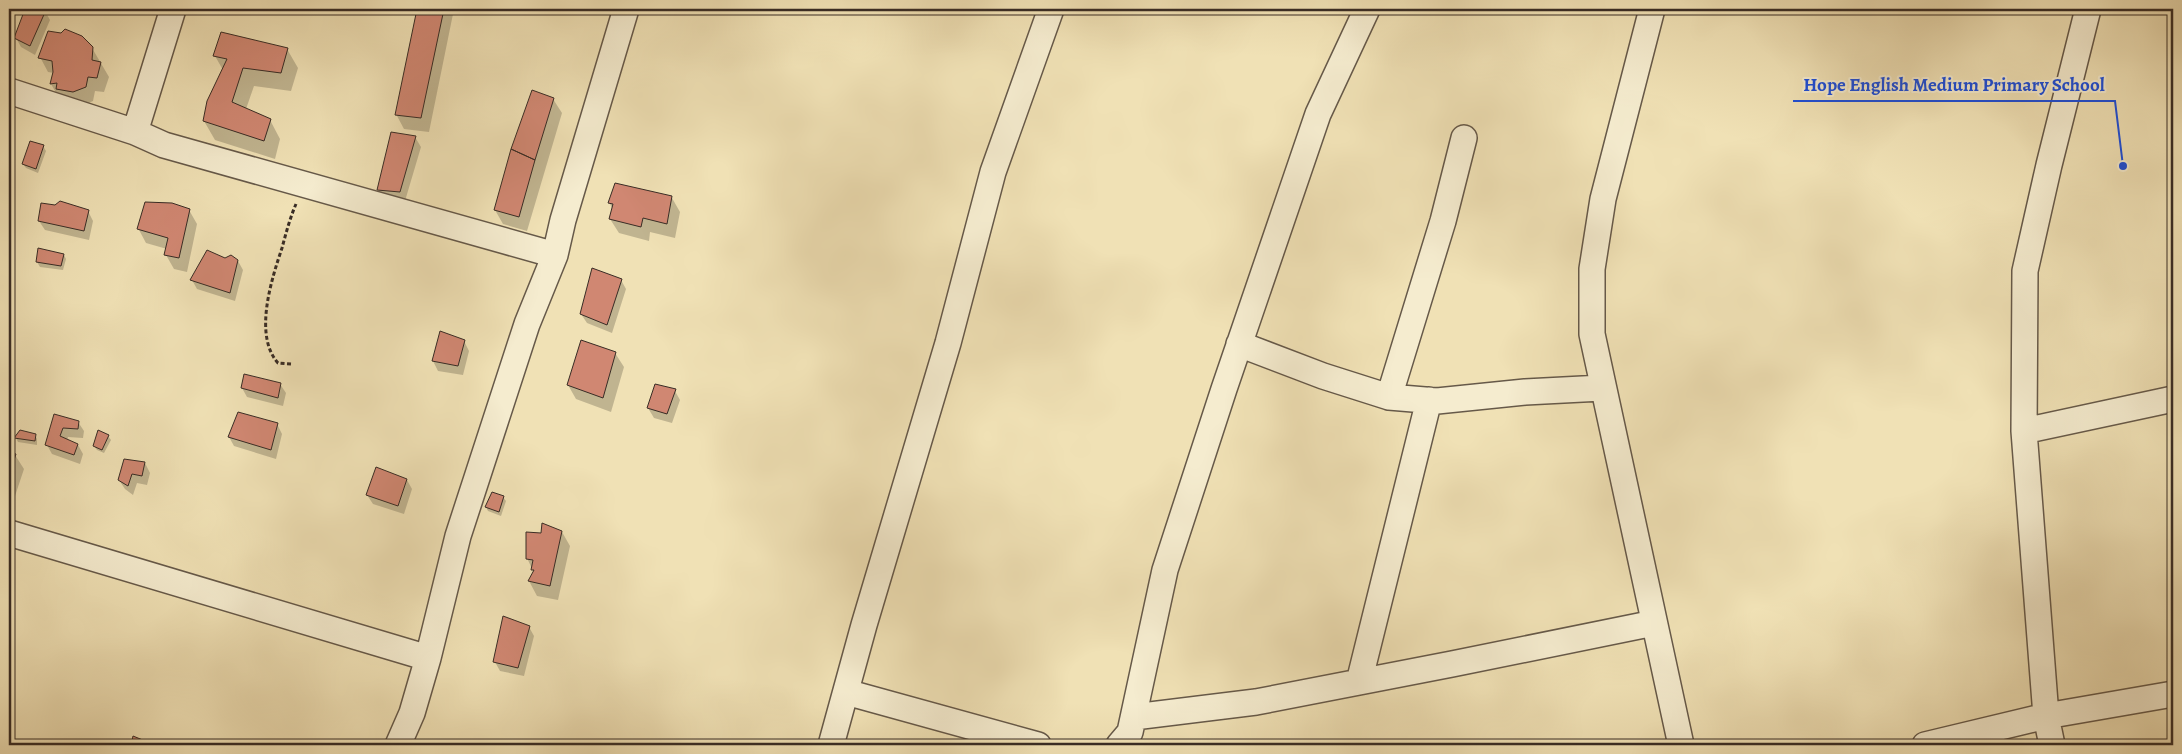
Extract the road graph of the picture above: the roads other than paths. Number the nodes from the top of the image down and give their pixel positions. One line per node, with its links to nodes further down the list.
1 (173, 9): 8 (street)
2 (626, 9): 10 (street)
3 (1051, 9): 21 (street)
4 (1367, 9): 11 (street)
5 (1652, 9): 12 (street)
6 (2088, 9): 16 (street)
7 (9, 91): 8 (street)
8 (135, 132): 10 (street)
9 (1464, 138): 13 (street)
10 (555, 255): 19 (street)
11 (1239, 344): 13 (street); 24 (street)
12 (1602, 388): 15 (street); 18 (street)
13 (1389, 396): 15 (street)
14 (2173, 399): 16 (street)
15 (1429, 400): 20 (street)
16 (2024, 431): 23 (street)
17 (9, 534): 19 (street)
18 (1654, 623): 20 (street); 29 (street)
19 (428, 658): 25 (street)
20 (1359, 682): 24 (street)
21 (846, 692): 26 (street); 27 (street)
22 (2173, 694): 23 (street)
23 (2046, 716): 30 (street); 31 (street)
24 (1134, 717): 28 (street)
25 (398, 745)
26 (832, 745)
27 (1038, 745)
28 (1119, 745)
29 (1681, 745)
30 (1925, 745)
31 (2052, 745)

